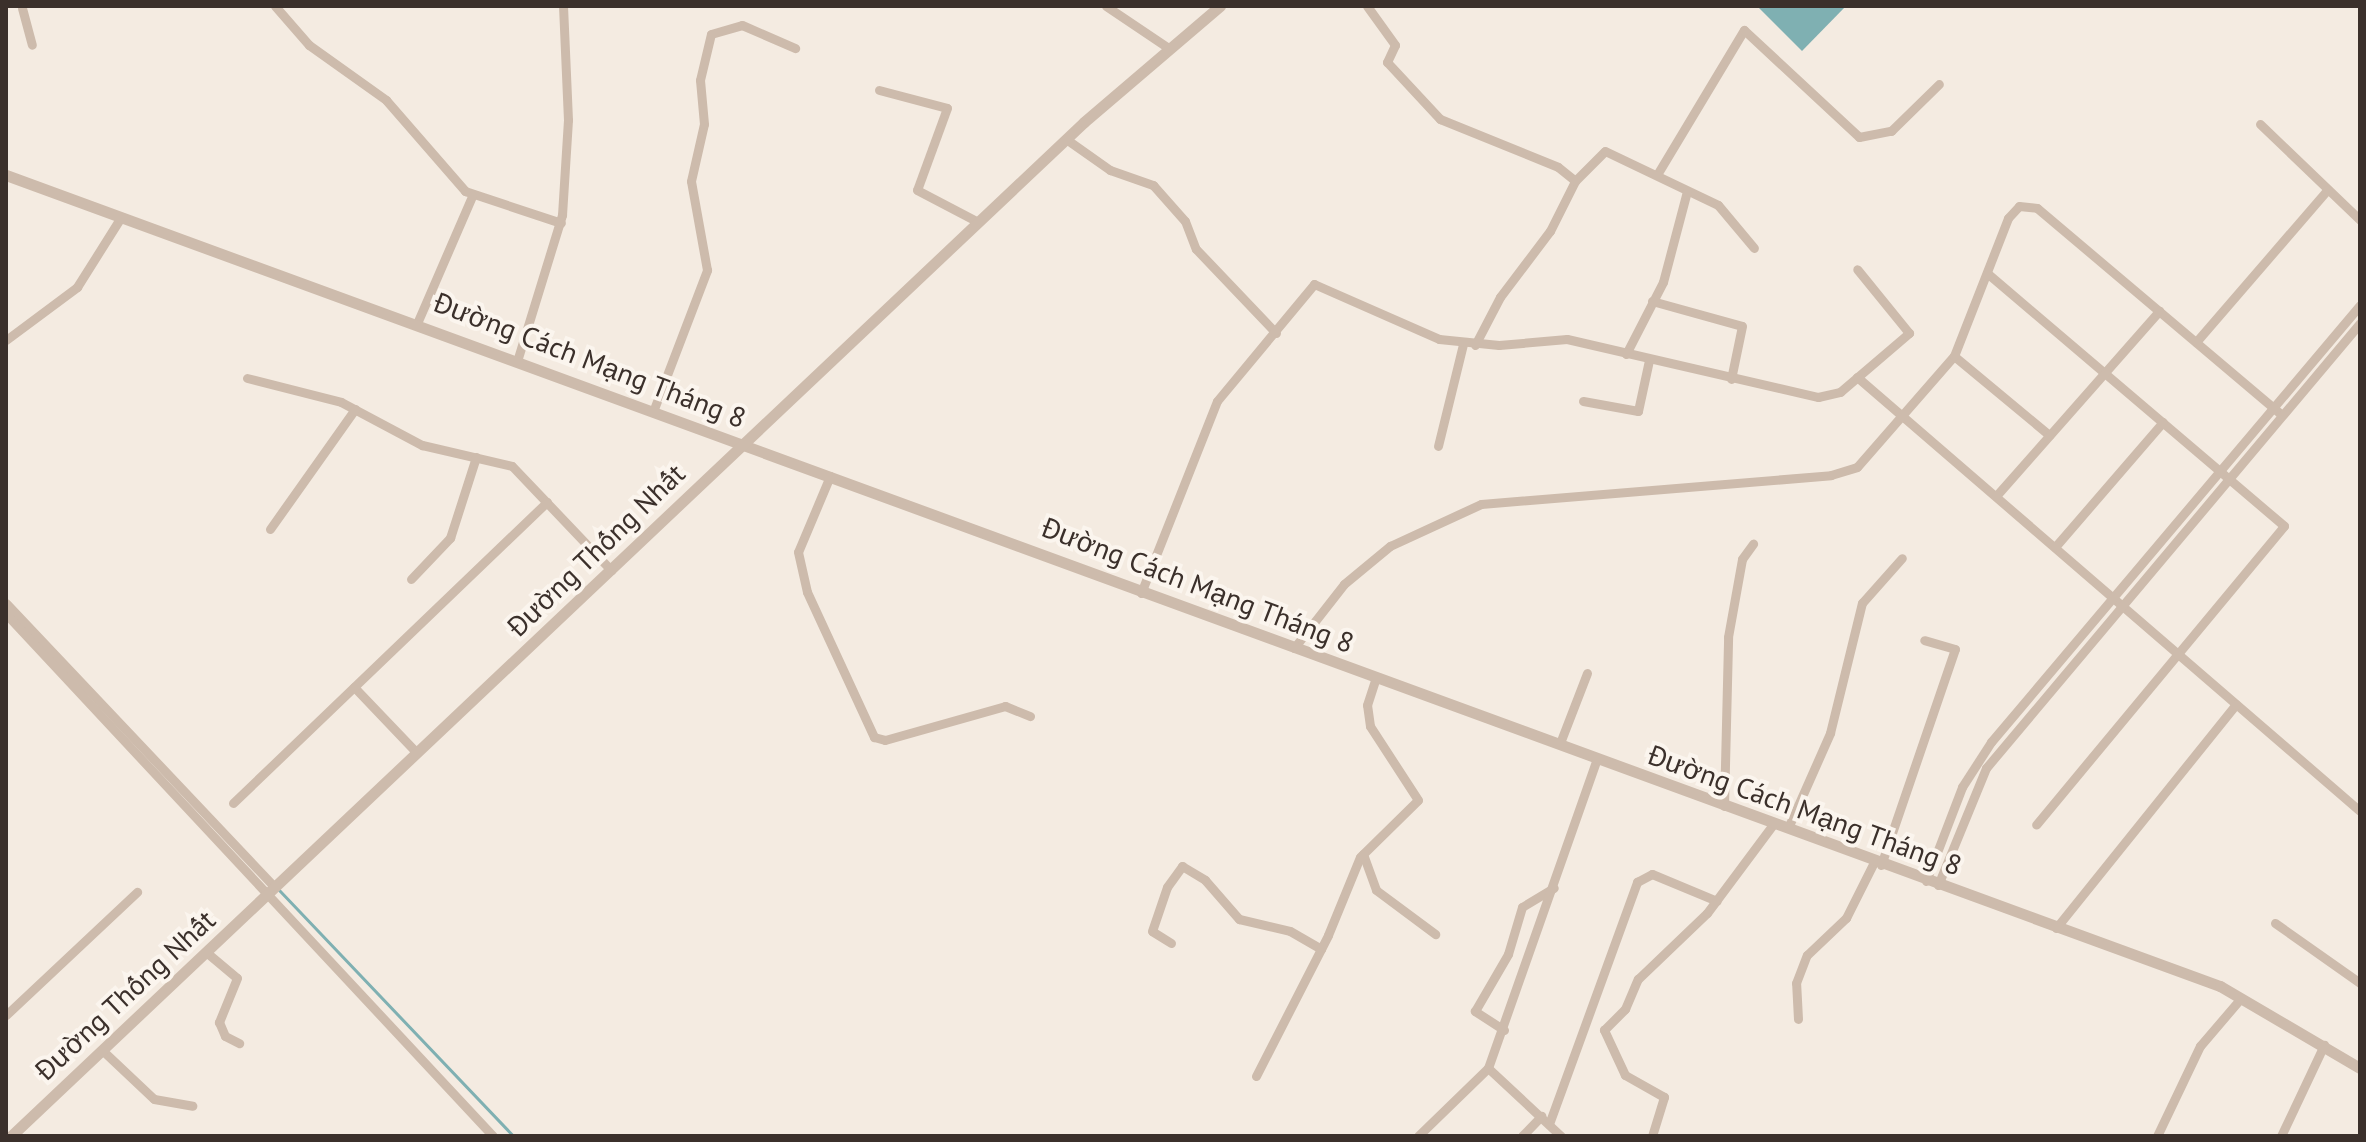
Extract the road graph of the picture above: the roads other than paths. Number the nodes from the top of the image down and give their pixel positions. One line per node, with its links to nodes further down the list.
1 (275, 6): 19 (street)
2 (563, 6): 23 (street)
3 (1106, 6): 9 (street)
4 (1220, 6): 9 (street, Đường Thống Nhất)
5 (1367, 6): 16 (street)
6 (22, 8): 7 (street)
7 (32, 45)
8 (795, 48): 48 (street)
9 (1170, 49): 13 (street, Đường Thống Nhất)
10 (1939, 84): 14 (street)
11 (879, 90): 22 (street)
12 (2260, 124): 17 (street)
13 (1066, 139): 22 (street, Đường Thống Nhất); 32 (street)
14 (1658, 173): 16 (street); 18 (street)
15 (6, 175): 20 (street, Đường Cách Mạng Tháng 8)
16 (1575, 181): 36 (street)
17 (2327, 190): 21 (street); 34 (street)
18 (1687, 191): 24 (street); 27 (street)
19 (472, 196): 23 (street); 30 (street)
20 (121, 217): 30 (street, Đường Cách Mạng Tháng 8); 33 (street)
21 (2360, 220)
22 (978, 222): 53 (street, Đường Thống Nhất)
23 (561, 223): 39 (street)
24 (1754, 248)
25 (1857, 269): 42 (street)
26 (1987, 273): 29 (street); 38 (street); 41 (street)
27 (1652, 301): 37 (street); 44 (street)
28 (2360, 305): 46 (street)
29 (2159, 311): 34 (street); 41 (street)
30 (418, 321): 39 (street, Đường Cách Mạng Tháng 8)
31 (2360, 323): 49 (street)
32 (1276, 333): 35 (street); 67 (street)
33 (6, 340)
34 (2196, 342): 46 (street)
35 (1463, 344): 36 (street); 54 (street)
36 (1475, 345): 37 (street)
37 (1626, 354): 40 (street)
38 (1954, 356): 50 (street); 52 (street)
39 (518, 358): 48 (street, Đường Cách Mạng Tháng 8)
40 (1649, 360): 44 (street); 45 (street)
41 (2104, 374): 51 (street); 52 (street)
42 (1857, 377): 44 (street); 50 (street)
43 (247, 378): 47 (street)
44 (1731, 379)
45 (1583, 401)
46 (2273, 407): 49 (street); 56 (street)
47 (355, 409): 55 (street); 61 (street)
48 (654, 409): 53 (street, Đường Cách Mạng Tháng 8)
49 (2282, 415): 58 (street)
50 (1905, 418): 59 (street); 75 (street)
51 (2163, 422): 56 (street); 63 (street)
52 (2049, 435): 59 (street)
53 (744, 444): 57 (street, Đường Cách Mạng Tháng 8); 65 (street, Đường Thống Nhất)
54 (1438, 446)
55 (476, 457): 60 (street); 66 (street)
56 (2219, 470): 58 (street); 68 (street)
57 (830, 476): 67 (street, Đường Cách Mạng Tháng 8); 83 (street)
58 (2229, 477): 70 (street); 76 (street)
59 (1996, 496): 63 (street)
60 (547, 502): 65 (street); 81 (street)
61 (270, 529)
62 (1753, 544): 88 (street)
63 (2055, 547): 68 (street)
64 (1902, 558): 92 (street)
65 (611, 570): 85 (street, Đường Thống Nhất)
66 (411, 579)
67 (1141, 593): 75 (street, Đường Cách Mạng Tháng 8)
68 (2112, 596): 70 (street); 77 (street)
69 (6, 603): 97 (street)
70 (2121, 605): 76 (street); 78 (street)
71 (6, 614): 72 (street)
72 (14, 623): 73 (street); 97 (street)
73 (6, 631)
74 (1924, 640): 94 (street)
75 (1294, 648): 80 (street, Đường Cách Mạng Tháng 8)
76 (2177, 653): 82 (street); 91 (street)
77 (2064, 654): 78 (street); 95 (street)
78 (2073, 662): 95 (street)
79 (1587, 673): 84 (street)
80 (1376, 678): 84 (street, Đường Cách Mạng Tháng 8); 93 (street)
81 (354, 687): 85 (street); 87 (street)
82 (2236, 704): 89 (street); 101 (street)
83 (1030, 716)
84 (1560, 743): 86 (street, Đường Cách Mạng Tháng 8)
85 (417, 753): 97 (street, Đường Thống Nhất)
86 (1597, 759): 88 (street, Đường Cách Mạng Tháng 8); 96 (street)
87 (233, 803)
88 (1724, 806): 90 (street, Đường Cách Mạng Tháng 8)
89 (2360, 811)
90 (1774, 823): 92 (street, Đường Cách Mạng Tháng 8); 99 (street)
91 (2036, 825)
92 (1788, 828): 94 (street, Đường Cách Mạng Tháng 8)
93 (1363, 854): 102 (street); 104 (street)
94 (1877, 864): 95 (street, Đường Cách Mạng Tháng 8); 109 (street)
95 (1932, 883): 101 (street, Đường Cách Mạng Tháng 8)
96 (1554, 888): 110 (street); 110 (street)
97 (271, 891): 105 (street, Đường Thống Nhất); 121 (street)
98 (137, 892): 108 (street)
99 (1717, 901): 119 (street); 125 (street)
100 (2275, 923): 106 (street)
101 (2056, 928): 107 (street, Đường Cách Mạng Tháng 8)
102 (1435, 934)
103 (1171, 943): 104 (street)
104 (1321, 949): 116 (street)
105 (206, 952): 111 (street); 113 (street, Đường Thống Nhất)
106 (2360, 983)
107 (2241, 998): 112 (street, Đường Cách Mạng Tháng 8); 126 (street)
108 (6, 1015)
109 (1798, 1019)
110 (1504, 1030): 114 (street)
111 (239, 1043)
112 (2324, 1045): 115 (street, Đường Cách Mạng Tháng 8); 127 (street)
113 (102, 1050): 117 (street); 120 (street, Đường Thống Nhất)
114 (1488, 1068): 118 (street); 122 (street)
115 (2360, 1068)
116 (1256, 1076)
117 (192, 1106)
118 (1541, 1116): 119 (street); 123 (street)
119 (1549, 1124): 124 (street)
120 (11, 1136)
121 (493, 1136)
122 (1418, 1136)
123 (1522, 1136)
124 (1561, 1136)
125 (1652, 1136)
126 (2157, 1136)
127 (2281, 1136)

